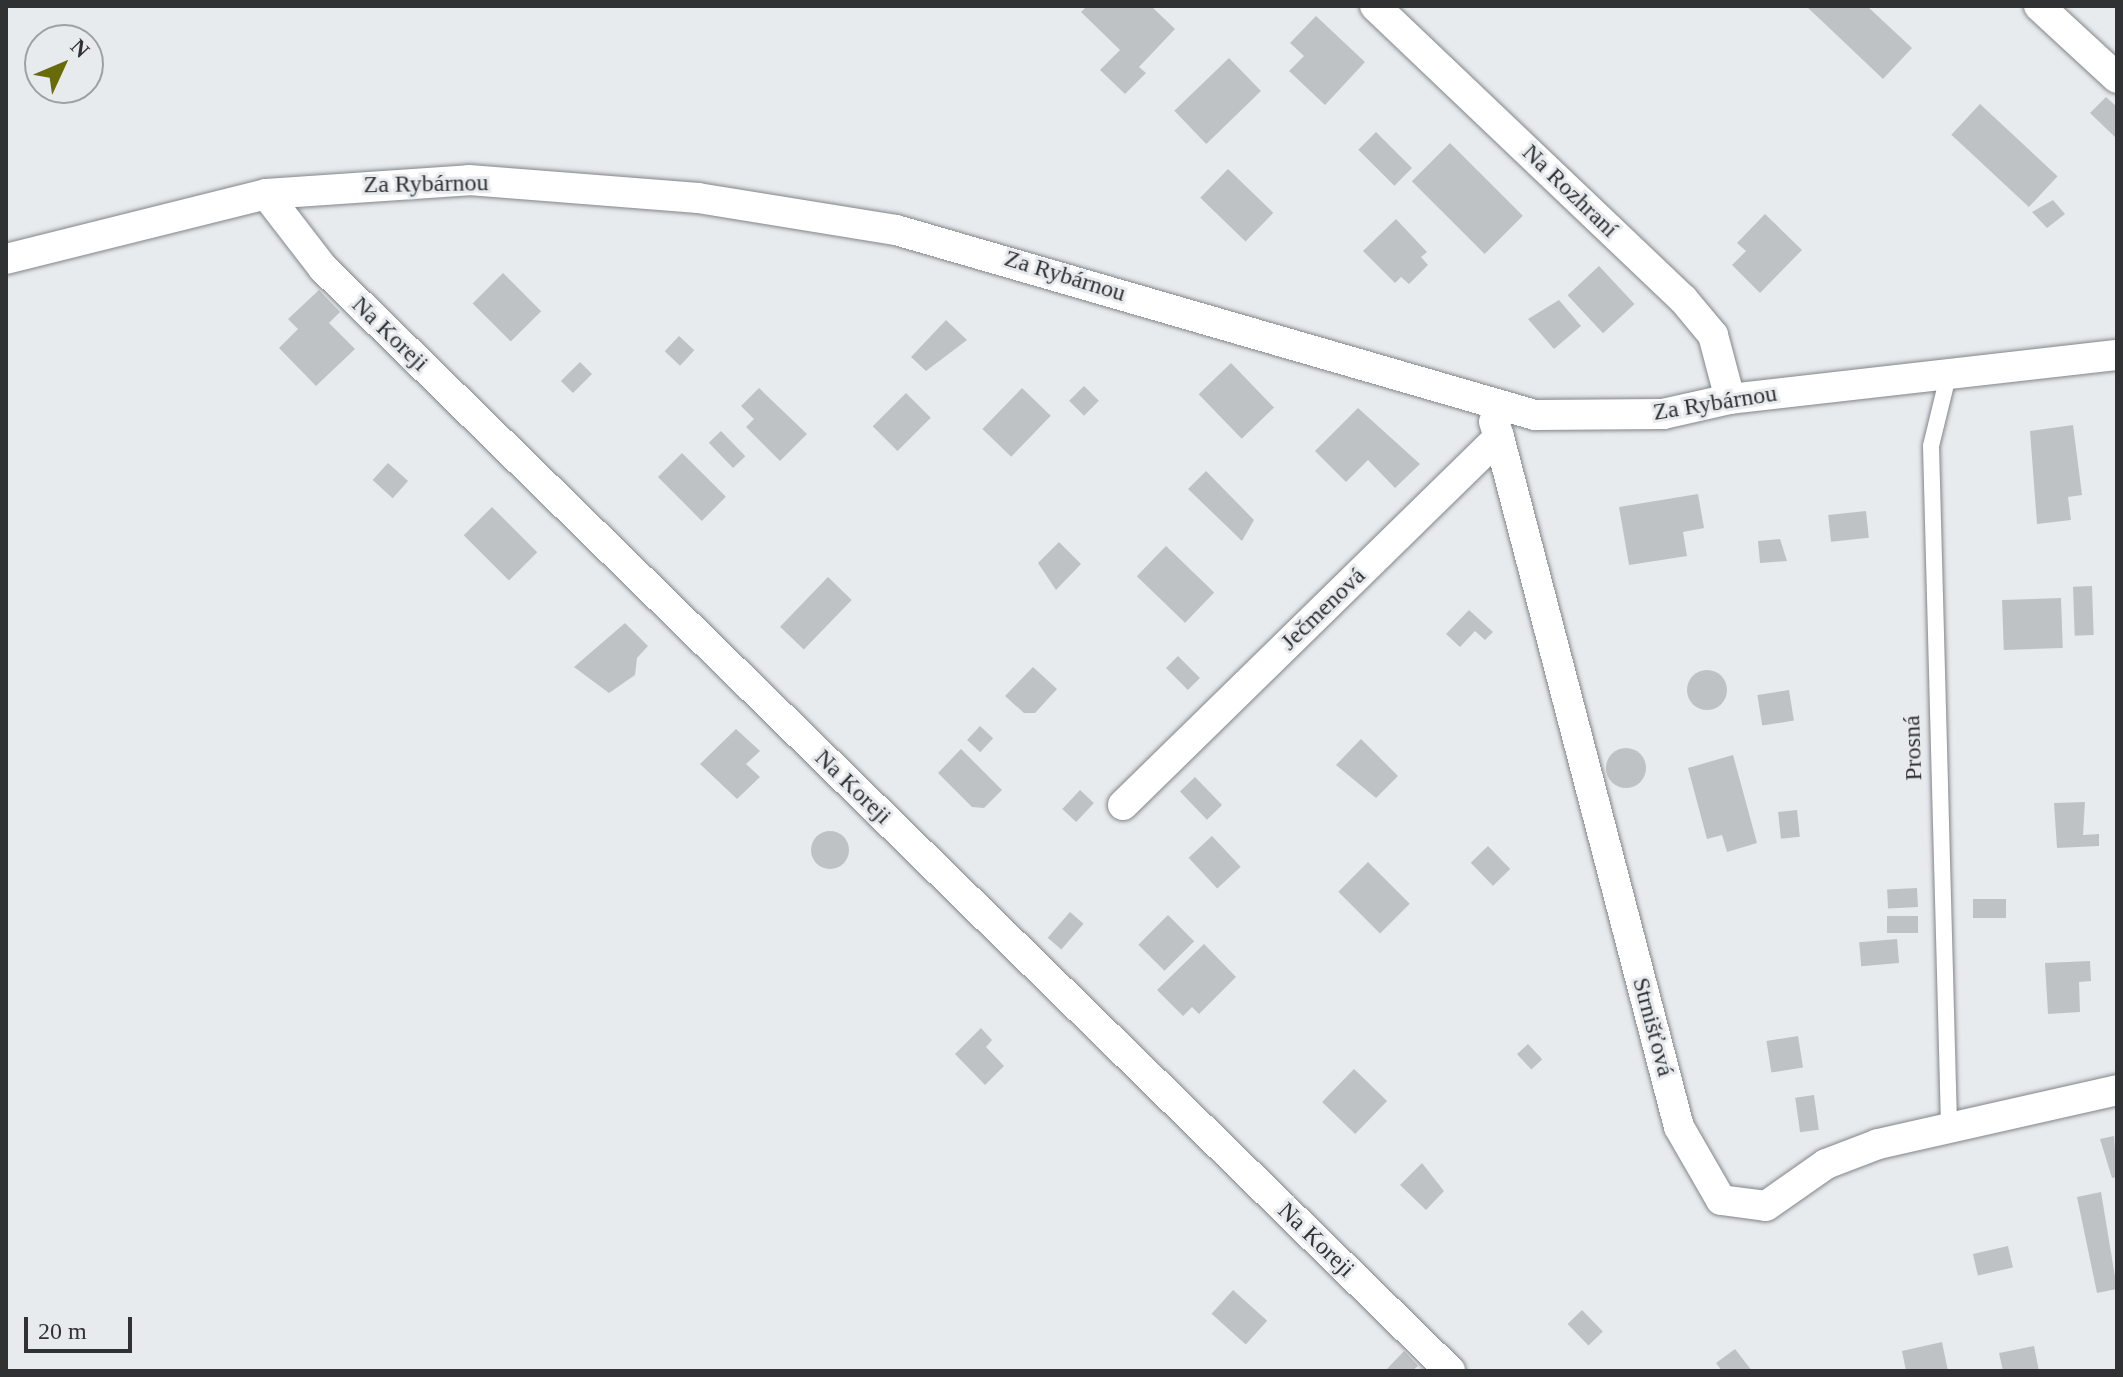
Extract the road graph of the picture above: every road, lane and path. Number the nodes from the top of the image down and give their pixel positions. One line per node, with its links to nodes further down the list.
1 (1375, 6): 8 (street, Na Rozhraní)
2 (2039, 6): 3 (street)
3 (2117, 78)
4 (266, 194): 5 (street, Za Rybárnou); 9 (street, Za Rybárnou); 14 (street, Na Koreji)
5 (6, 259)
6 (2117, 355): 7 (street, Za Rybárnou)
7 (1949, 372): 8 (street, Za Rybárnou); 13 (lane, Prosná)
8 (1730, 399): 9 (street, Za Rybárnou)
9 (1489, 404): 10 (street)
10 (1499, 437): 11 (street, Ječmenová); 13 (street, Strnišťová)
11 (1123, 805)
12 (2117, 1090): 13 (street, Strnišťová)
13 (1949, 1125)
14 (1450, 1371)

